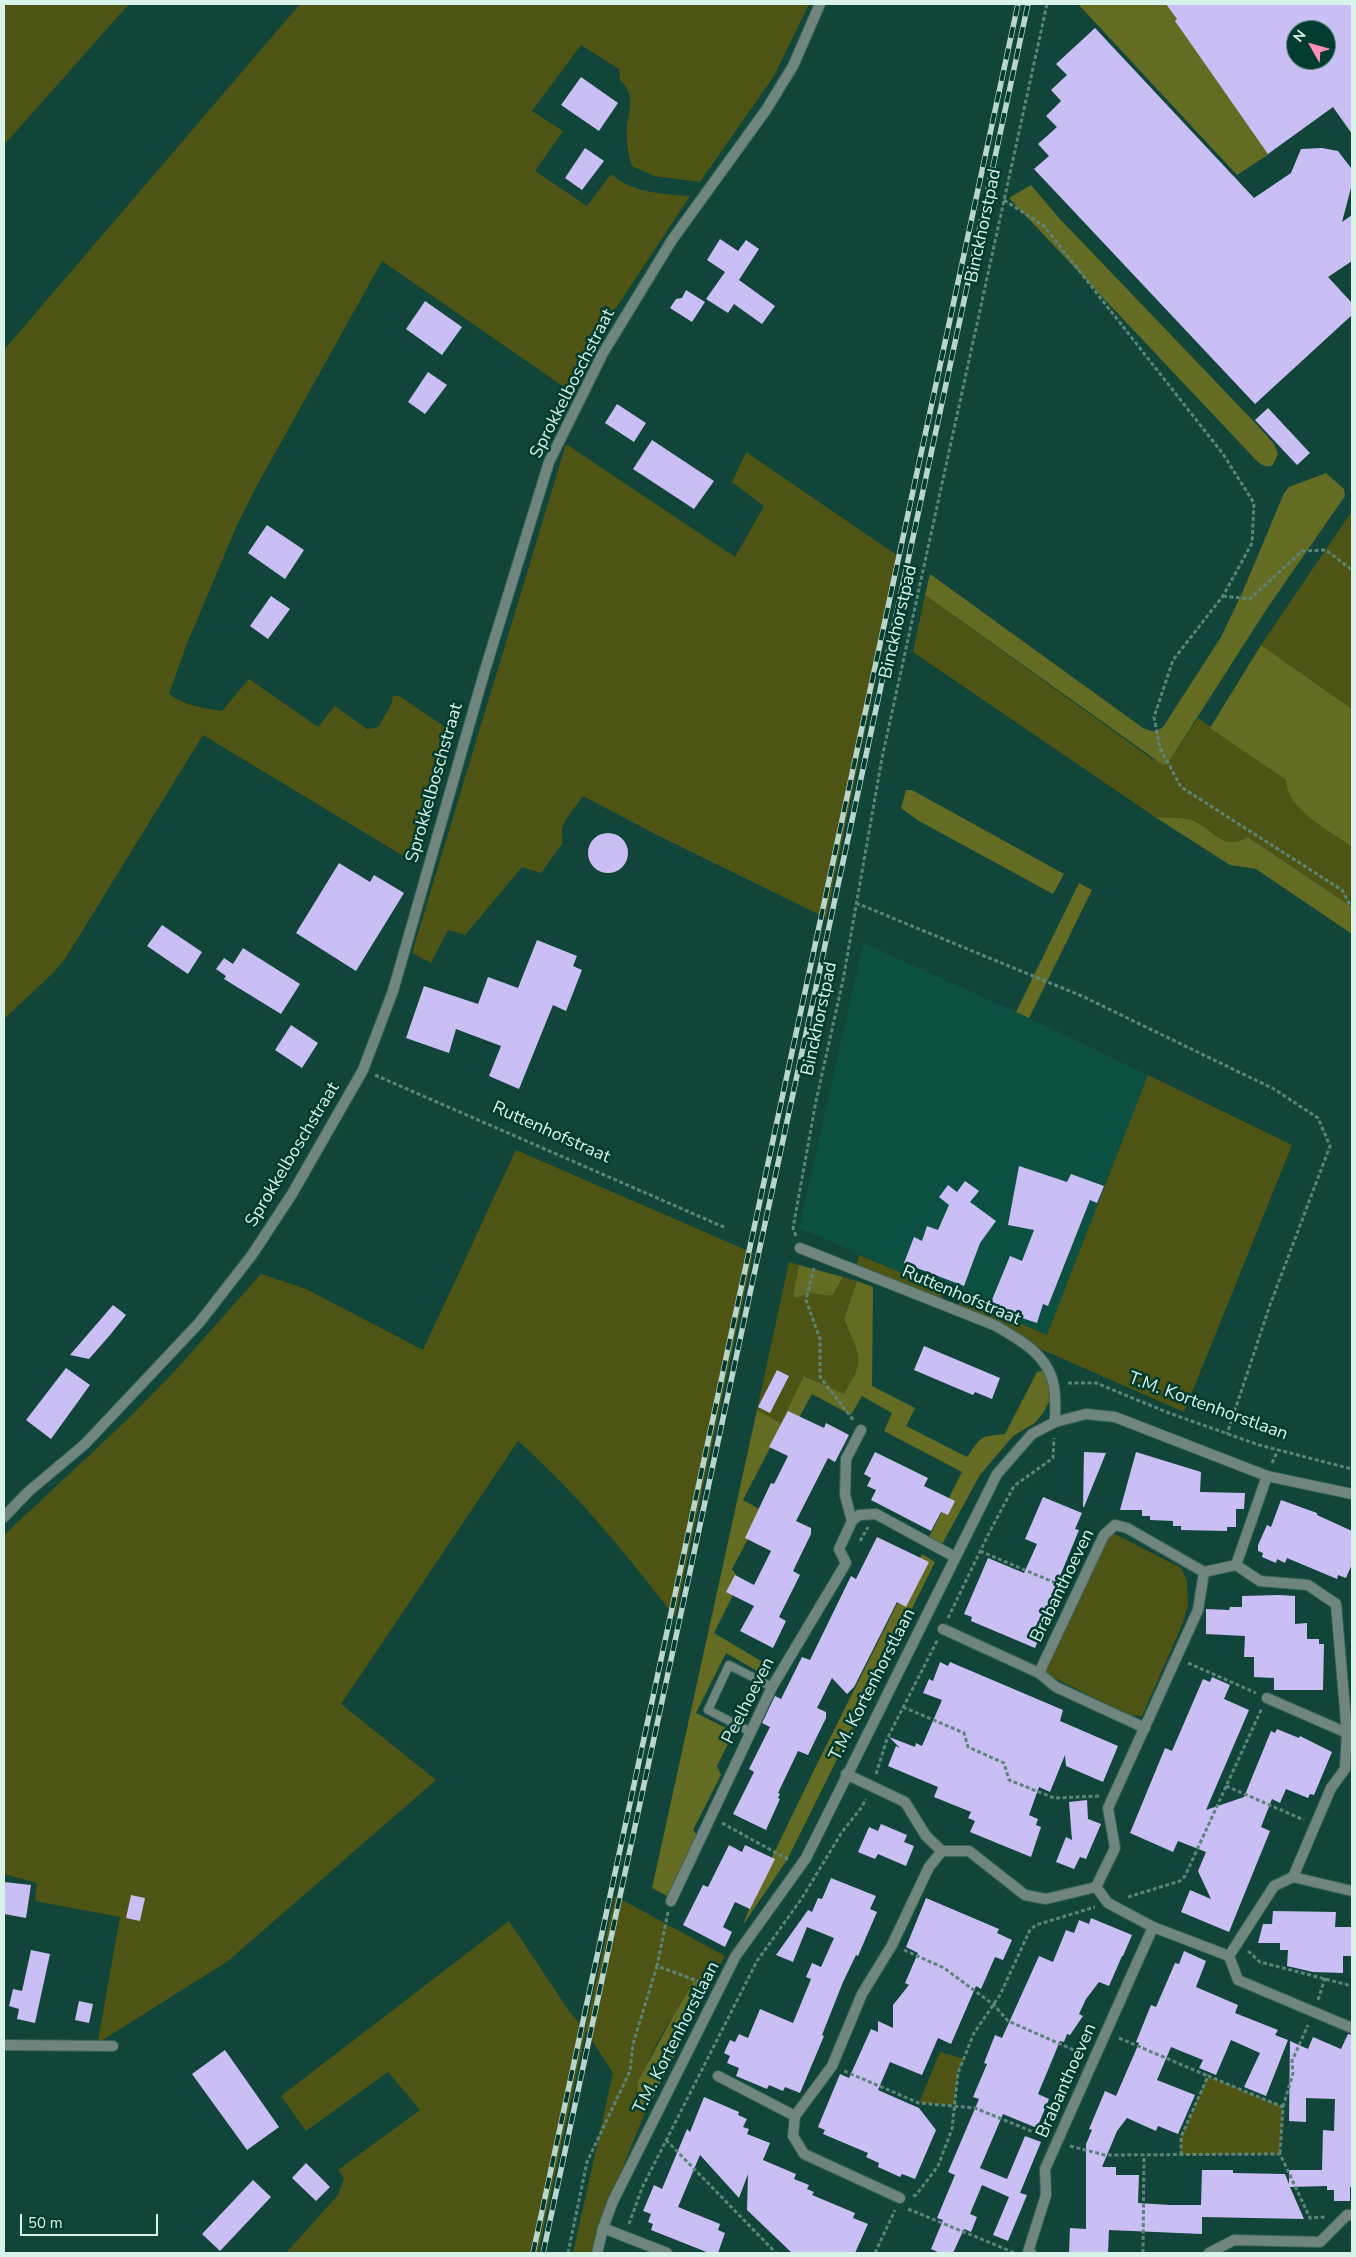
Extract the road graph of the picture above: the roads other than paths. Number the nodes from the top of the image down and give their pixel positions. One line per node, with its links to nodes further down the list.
1 (820, 4): 7 (street, Sprokkelboschstraat)
2 (800, 1248): 3 (street, Ruttenhofstraat)
3 (1055, 1422): 5 (street, T.M. Kortenhorstlaan); 9 (street, T.M. Kortenhorstlaan)
4 (861, 1430): 8 (street)
5 (1267, 1476): 6 (street, T.M. Kortenhorstlaan); 10 (street)
6 (1352, 1494)
7 (4, 1517)
8 (852, 1521): 9 (street); 14 (street, Peelhoeven)
9 (955, 1557): 19 (street, T.M. Kortenhorstlaan)
10 (1236, 1565): 11 (street); 18 (street)
11 (1204, 1572): 13 (street, Brabanthoeven); 16 (street)
12 (943, 1630): 13 (street)
13 (1039, 1673): 16 (street)
14 (772, 1687): 17 (street, Peelhoeven); 17 (lane)
15 (1267, 1698): 18 (street)
16 (1145, 1728): 22 (street)
17 (751, 1732): 24 (street, Peelhoeven)
18 (1347, 1733): 21 (street)
19 (846, 1774): 20 (street); 34 (street, T.M. Kortenhorstlaan)
20 (942, 1852): 22 (street); 31 (street)
21 (1292, 1877): 23 (street); 26 (street)
22 (1096, 1887): 25 (street)
23 (1352, 1890)
24 (671, 1901)
25 (1154, 1927): 26 (street); 38 (street, Brabanthoeven)
26 (1229, 1956): 27 (street)
27 (1352, 2028)
28 (4, 2045): 29 (street)
29 (113, 2046)
30 (718, 2076): 31 (street)
31 (795, 2116): 32 (street)
32 (900, 2198)
33 (1350, 2215): 35 (street)
34 (603, 2228): 36 (street, T.M. Kortenhorstlaan); 37 (street)
35 (1320, 2242): 39 (street); 40 (street)
36 (597, 2253)
37 (667, 2253)
38 (1031, 2253)
39 (1210, 2253)
40 (1320, 2253)

